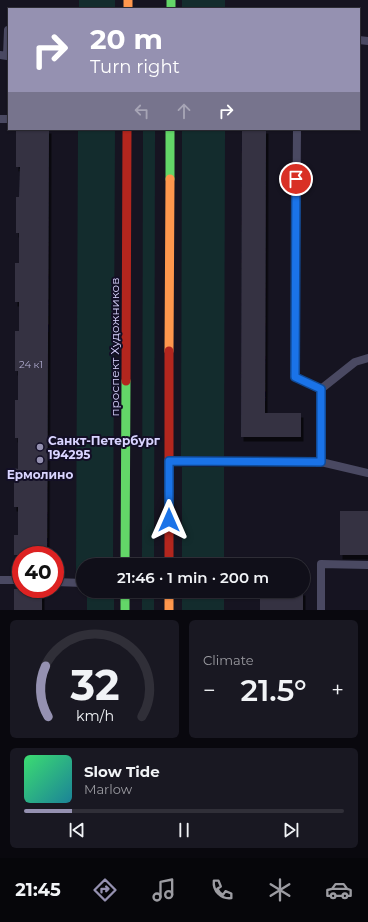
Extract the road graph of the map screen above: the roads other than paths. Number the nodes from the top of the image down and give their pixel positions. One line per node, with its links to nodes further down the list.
1 (8, 30): 2 (lane)
2 (0, 55)
3 (127, 130): 11 (street, проспект Художников)
4 (170, 130): 8 (street)
5 (297, 130): 7 (lane)
6 (368, 358): 7 (lane)
7 (321, 389): 9 (lane)
8 (169, 461): 9 (lane); 12 (street)
9 (321, 462): 10 (lane)
10 (368, 473)
11 (125, 558)
12 (169, 558)
13 (368, 565): 22 (lane)
14 (0, 580): 15 (lane)
15 (12, 580)
16 (64, 582): 17 (lane)
17 (76, 583)
18 (125, 598): 20 (street)
19 (169, 598): 21 (street)
20 (125, 610)
21 (169, 610)
22 (321, 610)

